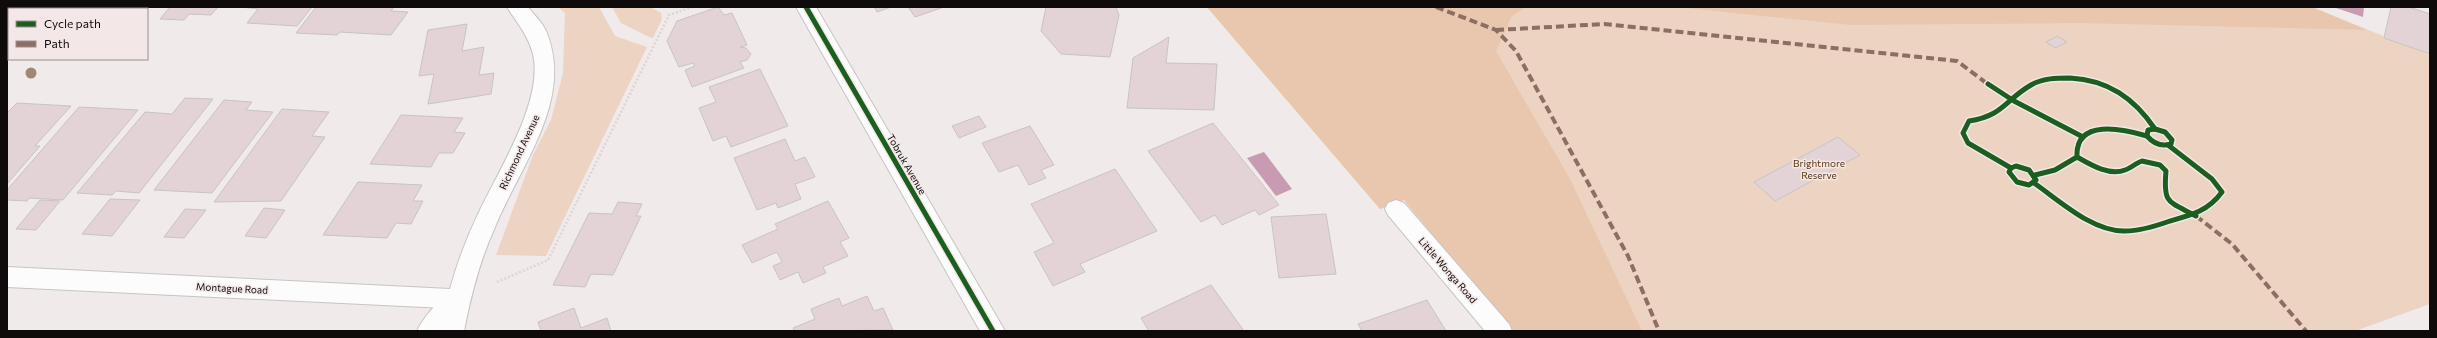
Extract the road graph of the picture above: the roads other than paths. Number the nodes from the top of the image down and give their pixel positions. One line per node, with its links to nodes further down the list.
1 (518, 7): 5 (street, Richmond Avenue)
2 (806, 7): 8 (street, Tobruk Avenue)
3 (1396, 209): 9 (street, Little Wonga Road)
4 (7, 278): 5 (street, Montague Road)
5 (458, 299): 6 (street); 7 (street, Richmond Avenue)
6 (429, 331)
7 (452, 331)
8 (993, 331)
9 (1500, 331)

